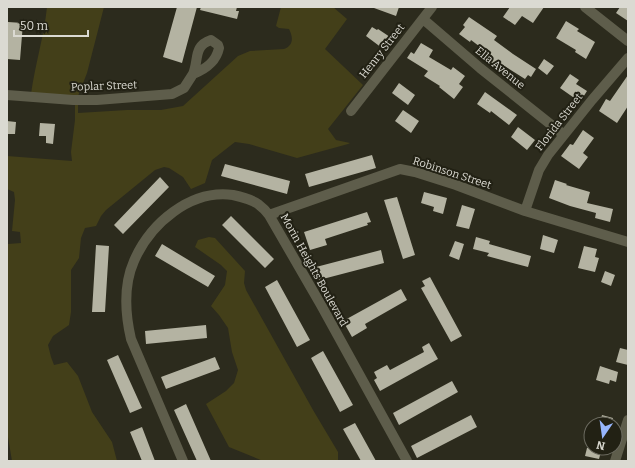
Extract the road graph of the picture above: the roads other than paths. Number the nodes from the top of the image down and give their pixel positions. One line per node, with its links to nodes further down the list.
1 (432, 7): 3 (street, Henry Street)
2 (585, 7): 4 (street)
3 (422, 19): 8 (street, Henry Street); 9 (street, Ella Avenue)
4 (628, 40)
5 (628, 58): 9 (street, Florida Street)
6 (194, 74): 7 (street, Poplar Street)
7 (7, 96)
8 (351, 111)
9 (564, 135): 10 (street, Florida Street)
10 (525, 211): 11 (street, Robinson Street); 12 (street, Robinson Street)
11 (269, 214): 14 (street, Morin Heights Boulevard); 15 (street, Morin Heights Boulevard)
12 (628, 242)
13 (628, 420): 16 (street)
14 (182, 461)
15 (407, 461)
16 (615, 461)

